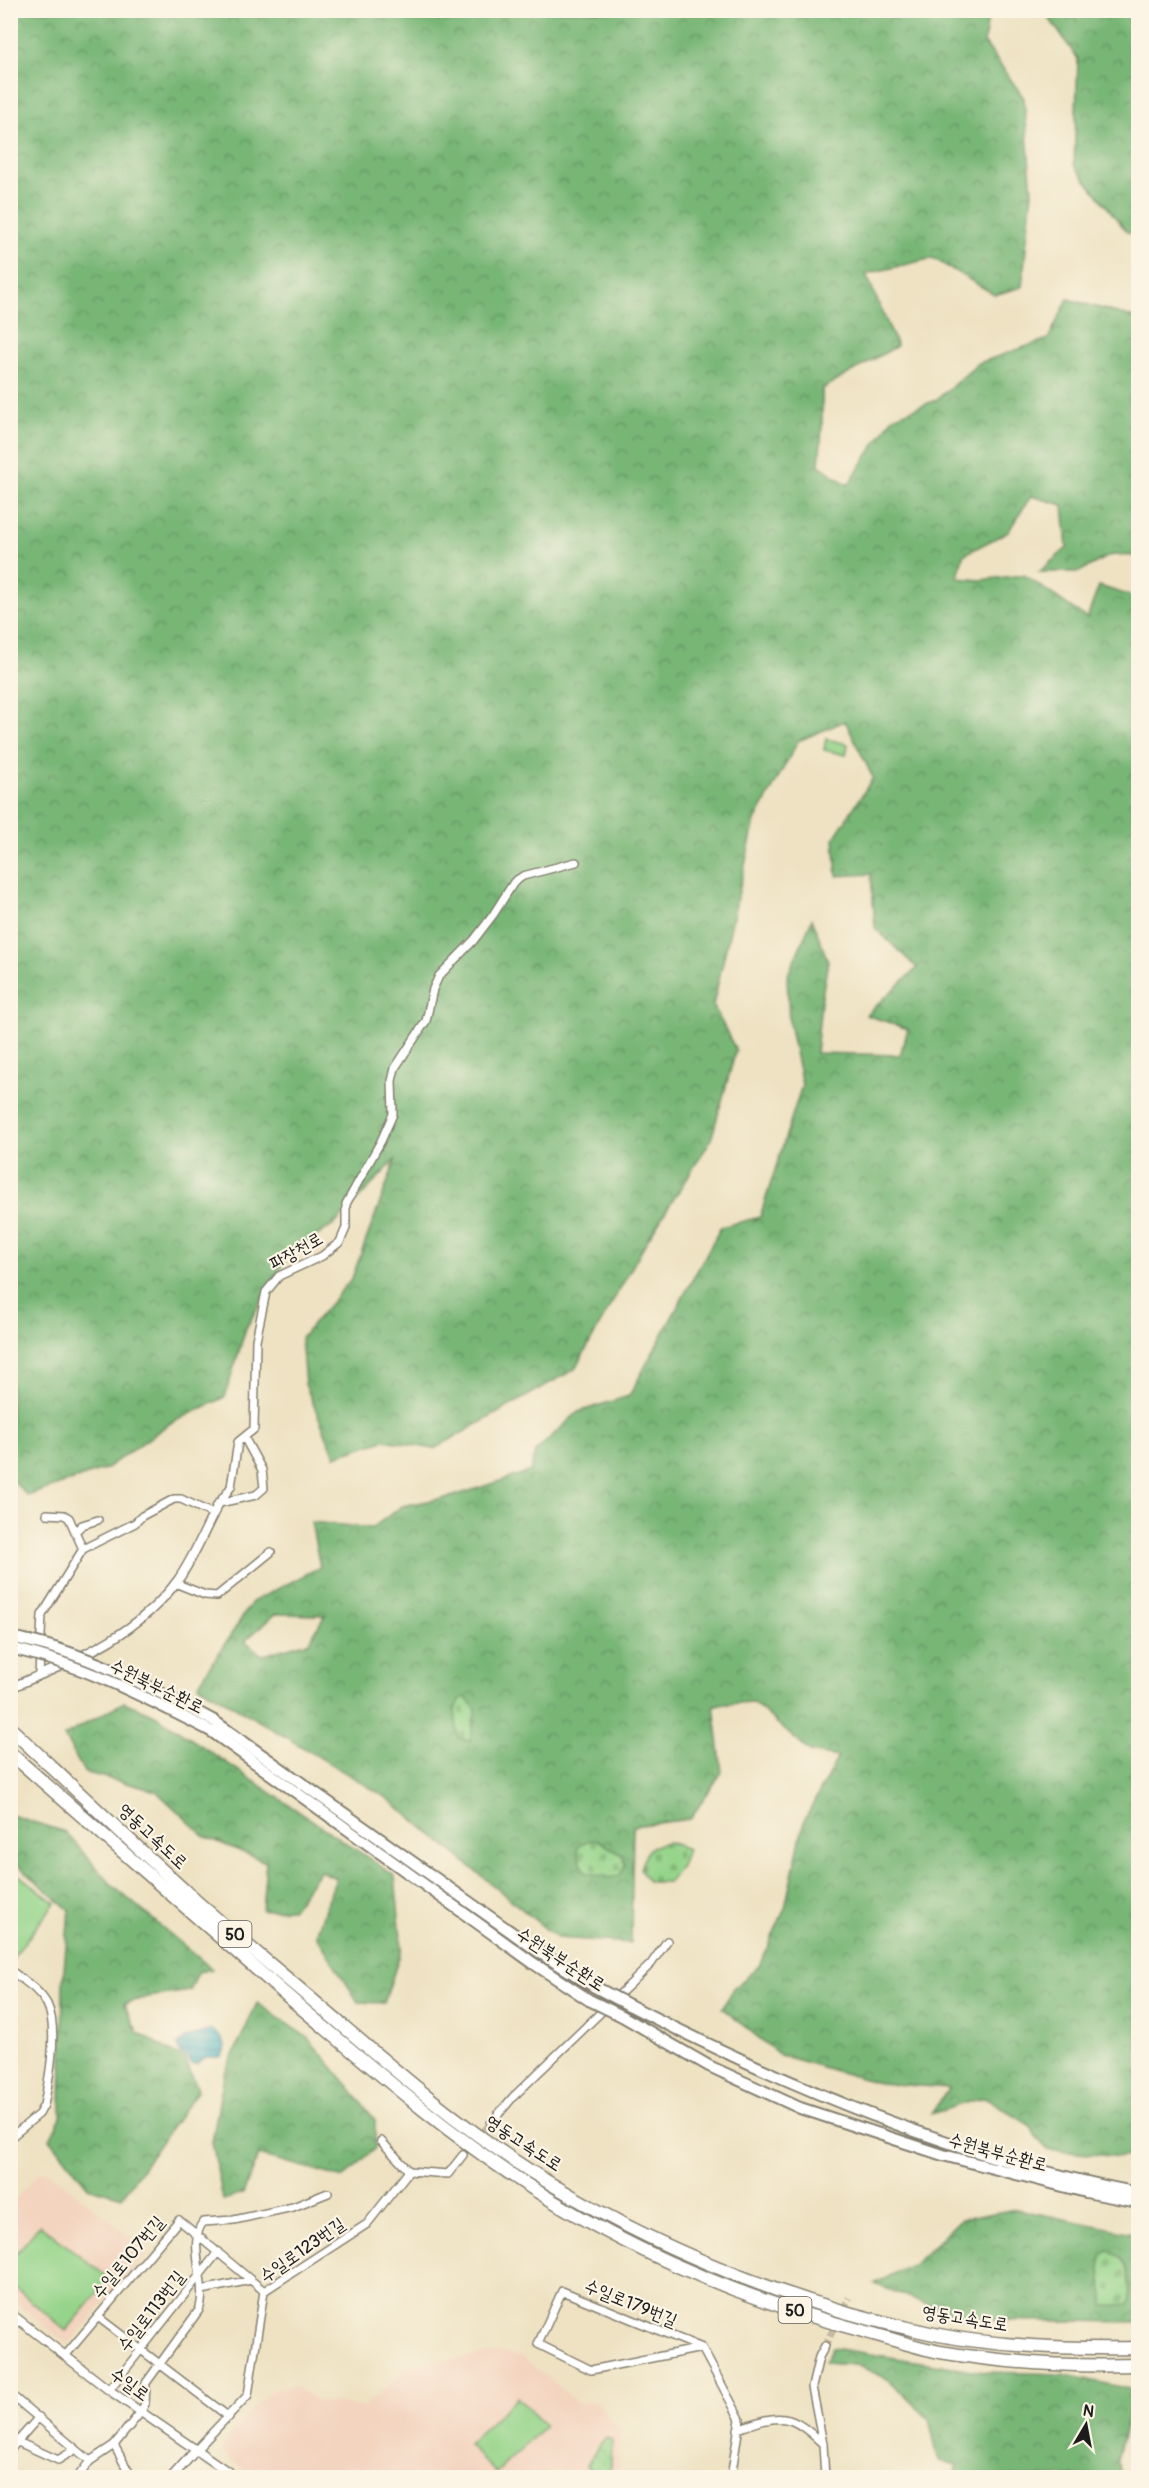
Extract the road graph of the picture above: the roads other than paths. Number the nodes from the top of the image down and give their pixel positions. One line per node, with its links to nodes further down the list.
1 (576, 862): 2 (street, 파장천로)
2 (244, 1437): 3 (street); 3 (street)
3 (219, 1503): 5 (street)
4 (47, 1514): 7 (street)
5 (213, 1514): 8 (street); 10 (street)
6 (98, 1520): 7 (street)
7 (75, 1532): 8 (street)
8 (83, 1549): 13 (street)
9 (271, 1552): 10 (street)
10 (175, 1583): 13 (street)
11 (10, 1637): 15 (highway, 수원북부순환로, bridge)
12 (10, 1648): 15 (highway, 수원북부순환로, bridge)
13 (39, 1675): 14 (street)
14 (10, 1688)
15 (213, 1726): 26 (highway, 수원북부순환로, bridge); 27 (highway, 수원북부순환로, bridge)
16 (10, 1728): 40 (highway, 영동고속도로 / 50)
17 (10, 1753): 44 (highway, 영동고속도로 / 50)
18 (668, 1941): 20 (street)
19 (14, 1972): 21 (street)
20 (491, 2123)
21 (10, 2138)
22 (381, 2141): 24 (street)
23 (463, 2155): 24 (street)
24 (409, 2172): 33 (street, 수일로123번길)
25 (328, 2193): 28 (street)
26 (1138, 2193)
27 (1138, 2202)
28 (198, 2235): 29 (street, 수일로107번길); 30 (street); 35 (street, 수일로107번길)
29 (218, 2252): 30 (street, 수일로113번길); 31 (street, 수일로107번길)
30 (199, 2275): 32 (street); 41 (street, 수일로113번길)
31 (251, 2280): 32 (street); 33 (street, 수일로107번길)
32 (202, 2290): 43 (street)
33 (264, 2291): 49 (street, 수일로123번길)
34 (10, 2313): 36 (street, 수일로)
35 (98, 2317): 41 (street, 수일로107번길); 42 (street, 수일로107번길)
36 (19, 2320): 37 (street); 42 (street, 수일로)
37 (10, 2330)
38 (825, 2346): 53 (street)
39 (702, 2348): 39 (street, 수일로179번길); 50 (street)
40 (1138, 2348)
41 (140, 2350): 43 (street, 수일로107번길); 45 (street, 수일로113번길)
42 (65, 2356): 45 (street, 수일로)
43 (160, 2365): 47 (street); 49 (street, 수일로107번길)
44 (1138, 2365)
45 (109, 2390): 47 (street, 수일로)
46 (10, 2394): 48 (street)
47 (140, 2413): 54 (street); 57 (street, 수일로)
48 (39, 2417): 52 (street); 55 (street)
49 (229, 2417): 57 (street, 수일로123번길)
50 (738, 2429): 53 (street); 63 (street)
51 (10, 2436): 52 (street)
52 (18, 2442): 55 (street); 56 (street)
53 (823, 2444): 64 (street)
54 (114, 2445): 58 (street); 61 (street)
55 (76, 2449): 58 (street)
56 (10, 2450)
57 (196, 2450): 59 (street, 수일로); 62 (street)
58 (90, 2461): 60 (street)
59 (235, 2477)
60 (77, 2478)
61 (132, 2478)
62 (171, 2478)
63 (731, 2478)
64 (825, 2478)

